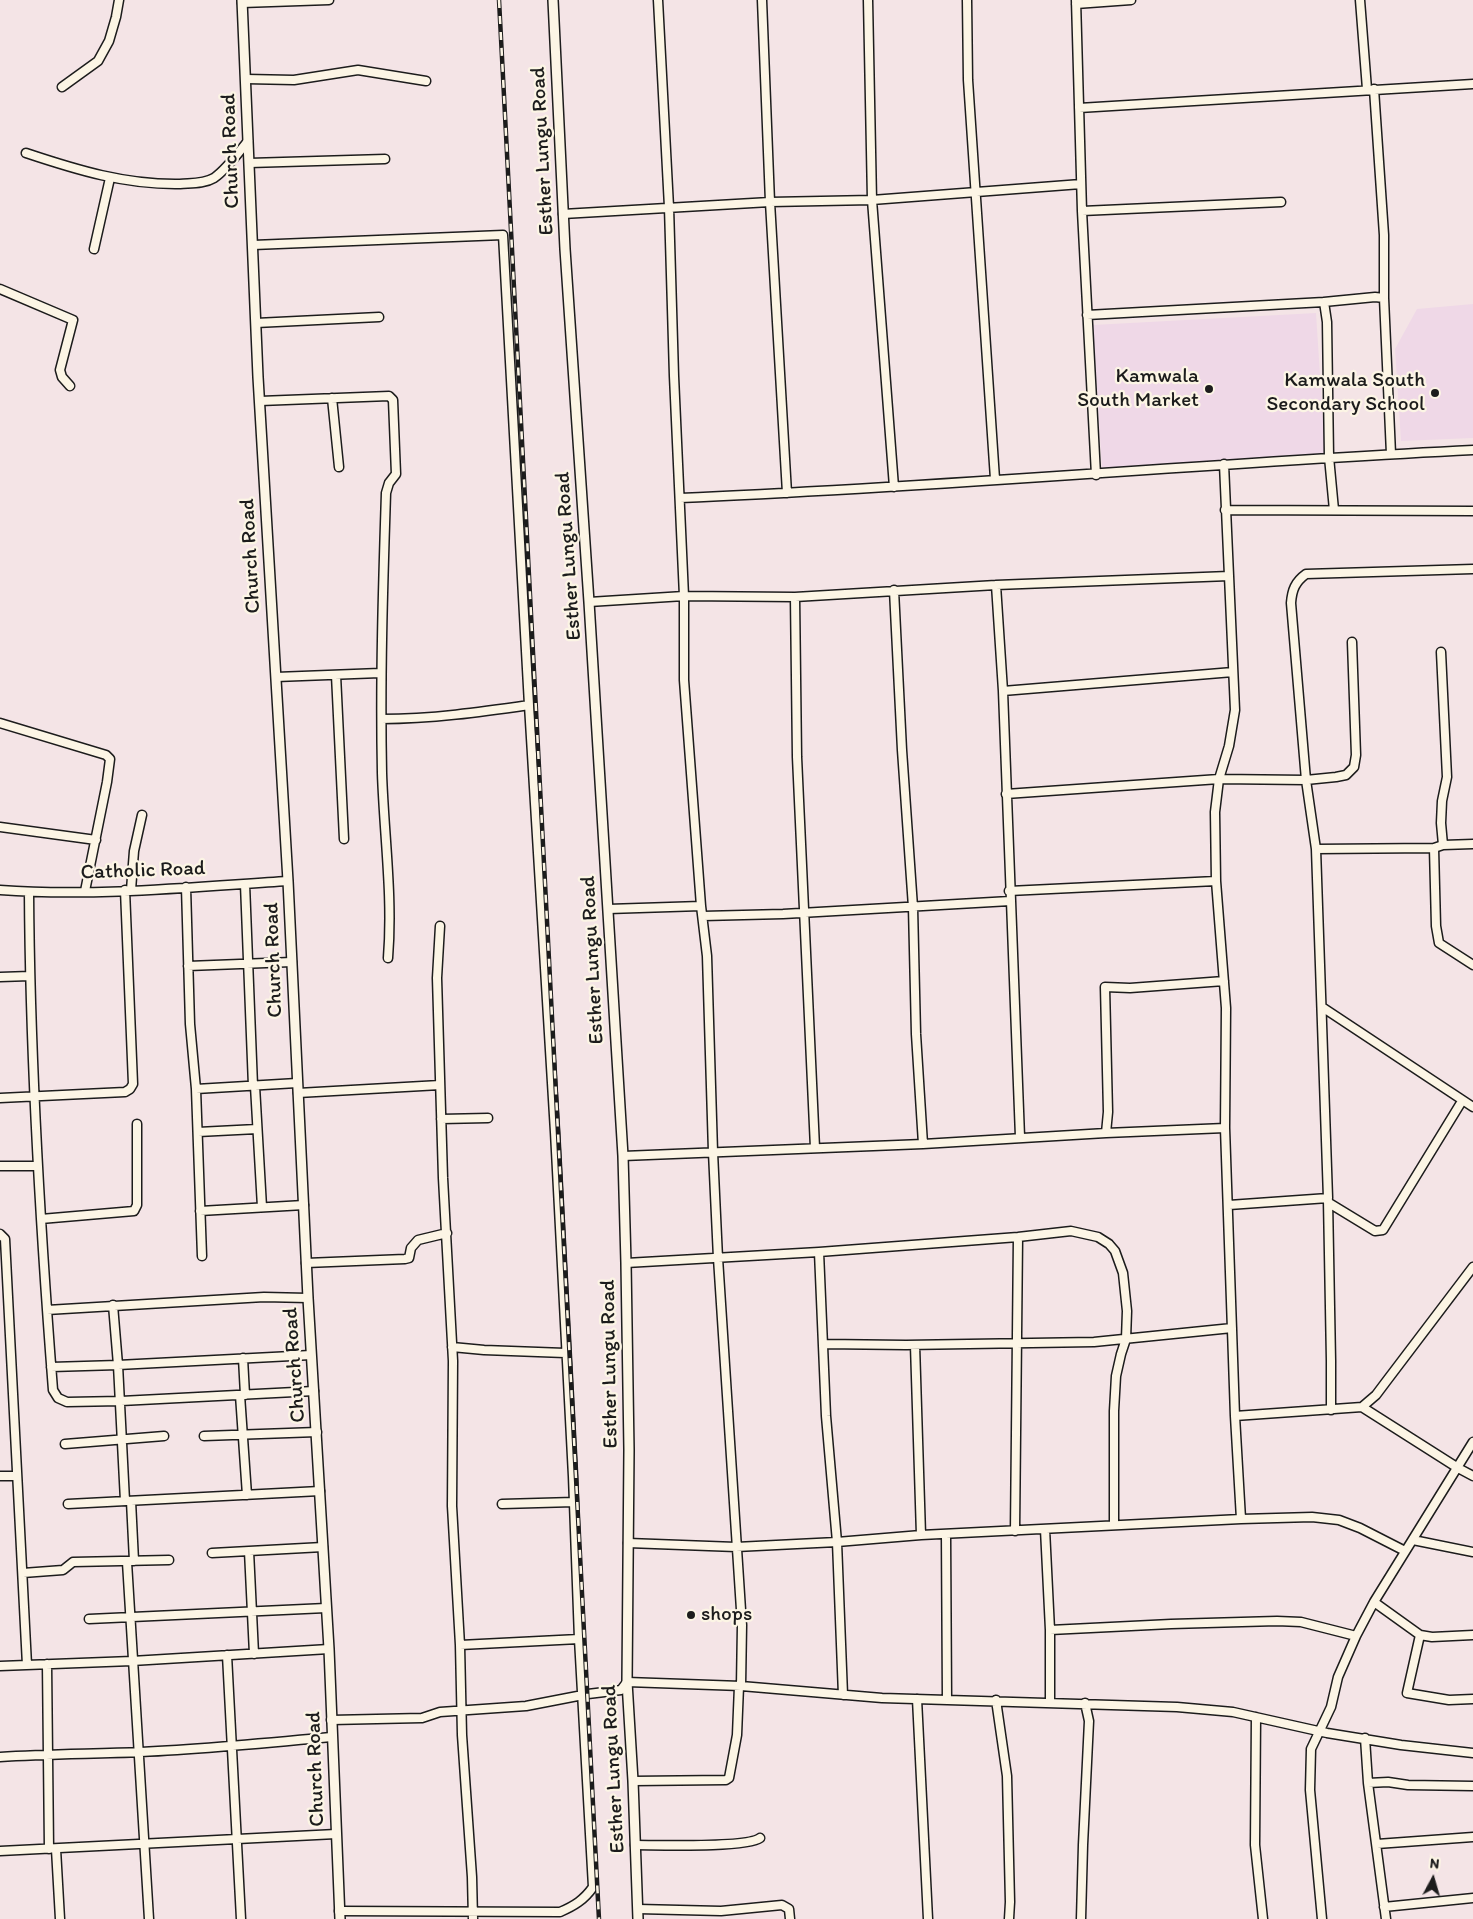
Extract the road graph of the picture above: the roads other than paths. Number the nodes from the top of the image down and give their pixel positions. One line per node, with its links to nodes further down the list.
1 (119, 0): 15 (street)
2 (329, 0): 10 (street)
3 (553, 0): 30 (street, Esther Lungu Road)
4 (658, 0): 28 (street)
5 (762, 0): 26 (street)
6 (868, 0): 25 (street)
7 (968, 0): 24 (street)
8 (1131, 0): 11 (street)
9 (1360, 0): 16 (street)
10 (242, 1): 12 (street, Church Road)
11 (1076, 2): 17 (street)
12 (246, 78): 13 (street); 18 (street, Church Road)
13 (426, 81)
14 (1473, 84): 16 (street)
15 (62, 87)
16 (1371, 89): 17 (street); 34 (street)
17 (1079, 108): 23 (street)
18 (248, 141): 21 (street, Church Road); 22 (street)
19 (26, 153): 22 (street)
20 (385, 158): 21 (street)
21 (249, 163): 31 (street, Church Road)
22 (110, 178): 32 (street)
23 (1081, 184): 24 (street); 29 (street)
24 (977, 193): 25 (street); 48 (street)
25 (872, 200): 26 (street); 49 (street)
26 (770, 202): 28 (street); 50 (street)
27 (1281, 202): 29 (street)
28 (669, 207): 30 (street); 51 (street)
29 (1082, 211): 36 (street)
30 (563, 214): 61 (street, Esther Lungu Road)
31 (253, 245): 38 (street, Church Road); 69 (street)
32 (94, 249)
33 (0, 289): 39 (street)
34 (1384, 298): 35 (street); 43 (street)
35 (1324, 302): 36 (street); 44 (street)
36 (1087, 315): 47 (street)
37 (379, 317): 38 (street)
38 (256, 323): 41 (street, Church Road)
39 (70, 386)
40 (332, 398): 41 (street); 46 (street); 65 (street)
41 (260, 401): 67 (street, Church Road)
42 (1473, 450): 43 (street)
43 (1391, 454): 44 (street)
44 (1329, 457): 45 (street); 53 (street)
45 (1224, 464): 47 (street); 52 (street)
46 (339, 467)
47 (1096, 475): 48 (street)
48 (995, 479): 49 (street)
49 (894, 487): 50 (street)
50 (787, 493): 51 (street)
51 (680, 498): 59 (street)
52 (1225, 510): 53 (street); 56 (street)
53 (1334, 510): 54 (street)
54 (1473, 511)
55 (1473, 569): 73 (street)
56 (1229, 576): 57 (street); 64 (street)
57 (996, 585): 58 (street); 68 (street)
58 (894, 590): 60 (street); 94 (street)
59 (684, 596): 60 (street); 61 (street); 93 (street)
60 (795, 597): 96 (street)
61 (590, 602): 95 (street, Esther Lungu Road)
62 (1352, 642): 73 (street)
63 (1440, 652): 80 (street)
64 (1233, 672): 68 (street); 72 (street)
65 (380, 673): 66 (street); 70 (street)
66 (336, 675): 67 (street); 77 (street)
67 (276, 678): 83 (street, Church Road)
68 (1003, 691): 74 (street)
69 (529, 705): 70 (street); 154 (street)
70 (382, 719): 99 (street)
71 (0, 723): 78 (street)
72 (1219, 780): 73 (street); 74 (street); 84 (street)
73 (1306, 780): 82 (street)
74 (1006, 794): 90 (street)
75 (142, 815): 88 (street)
76 (0, 828): 78 (street)
77 (344, 839)
78 (96, 840): 89 (street)
79 (1473, 844): 80 (street)
80 (1443, 845): 81 (street)
81 (1434, 848): 82 (street); 102 (street)
82 (1316, 849): 107 (street)
83 (288, 881): 85 (street, Catholic Road); 101 (street, Church Road)
84 (1216, 881): 90 (street); 106 (street)
85 (245, 884): 86 (street, Catholic Road); 100 (street)
86 (186, 887): 88 (street, Catholic Road); 103 (street)
87 (0, 890): 91 (street, Catholic Road)
88 (128, 890): 89 (street, Catholic Road); 112 (street)
89 (85, 891): 91 (street, Catholic Road)
90 (1010, 891): 92 (street)
91 (29, 892): 104 (street)
92 (1010, 902): 94 (street); 123 (street)
93 (701, 906): 95 (street); 97 (street)
94 (913, 907): 96 (street); 124 (street)
95 (608, 909): 127 (street, Esther Lungu Road)
96 (805, 912): 97 (street); 125 (street)
97 (703, 916): 126 (street)
98 (440, 926): 108 (street)
99 (388, 958)
100 (248, 962): 101 (street); 103 (street); 109 (street)
101 (292, 962): 110 (street, Church Road)
102 (1473, 965)
103 (188, 966): 111 (street)
104 (30, 976): 105 (street); 112 (street)
105 (0, 977)
106 (1224, 981): 119 (street); 122 (street)
107 (1322, 1007): 114 (street); 130 (street)
108 (440, 1085): 110 (street); 117 (street)
109 (254, 1086): 110 (street); 111 (street); 120 (street)
110 (297, 1088): 131 (street, Church Road)
111 (196, 1089): 121 (street)
112 (36, 1096): 113 (street); 129 (street)
113 (0, 1098)
114 (1462, 1100): 115 (street); 130 (street)
115 (1473, 1107)
116 (488, 1118): 117 (street)
117 (441, 1119): 136 (street)
118 (137, 1124): 135 (street)
119 (1226, 1128): 122 (street); 132 (street)
120 (257, 1129): 121 (street); 133 (street)
121 (198, 1132): 134 (street)
122 (1106, 1132): 123 (street)
123 (1020, 1137): 124 (street)
124 (923, 1144): 125 (street)
125 (815, 1148): 126 (street)
126 (713, 1152): 127 (street); 141 (street)
127 (623, 1156): 143 (street, Esther Lungu Road)
128 (0, 1166): 129 (street)
129 (38, 1166): 135 (street)
130 (1328, 1201): 132 (street); 163 (street)
131 (304, 1205): 133 (street); 142 (street, Church Road)
132 (1229, 1205): 148 (street)
133 (262, 1207): 134 (street)
134 (200, 1211): 140 (street)
135 (41, 1219): 147 (street)
136 (447, 1233): 142 (street); 153 (street)
137 (0, 1234): 174 (street)
138 (1018, 1237): 139 (street); 149 (street); 150 (street)
139 (819, 1252): 141 (street); 151 (street)
140 (202, 1256)
141 (718, 1258): 143 (street); 191 (street)
142 (306, 1263): 145 (street, Church Road)
143 (626, 1263): 190 (street, Esther Lungu Road)
144 (1473, 1267): 162 (street)
145 (308, 1298): 146 (street); 155 (street, Church Road)
146 (113, 1305): 147 (street); 157 (street)
147 (47, 1310): 158 (street)
148 (1232, 1328): 149 (street); 164 (street)
149 (1126, 1339): 150 (street); 183 (street)
150 (1017, 1343): 152 (street); 185 (street)
151 (824, 1344): 152 (street); 189 (street)
152 (915, 1345): 187 (street)
153 (452, 1347): 154 (street); 210 (street)
154 (565, 1353): 179 (street)
155 (311, 1355): 156 (street); 159 (street, Church Road)
156 (243, 1358): 157 (street); 160 (street)
157 (118, 1365): 158 (street); 161 (street)
158 (51, 1368): 161 (street)
159 (314, 1391): 160 (street); 165 (street, Church Road)
160 (242, 1395): 161 (street); 166 (street)
161 (121, 1402): 169 (street)
162 (1362, 1407): 163 (street); 172 (street)
163 (1330, 1410): 164 (street)
164 (1235, 1416): 182 (street)
165 (316, 1432): 166 (street); 176 (street, Church Road)
166 (243, 1434): 168 (street); 177 (street)
167 (164, 1436): 169 (street)
168 (204, 1436)
169 (122, 1439): 171 (street); 178 (street)
170 (1473, 1442): 172 (street)
171 (65, 1444)
172 (1458, 1468): 175 (street); 188 (street)
173 (0, 1476): 174 (street)
174 (17, 1476): 199 (street)
175 (1473, 1476)
176 (320, 1491): 177 (street); 192 (street, Church Road)
177 (247, 1495): 178 (street)
178 (128, 1501): 180 (street); 198 (street)
179 (574, 1502): 181 (street); 209 (street)
180 (68, 1504)
181 (502, 1504)
182 (1241, 1519): 183 (street); 194 (street)
183 (1114, 1525): 184 (street)
184 (1045, 1529): 185 (street); 205 (street)
185 (1015, 1531): 186 (street)
186 (946, 1534): 187 (street); 224 (street)
187 (921, 1535): 189 (street)
188 (1413, 1540): 194 (street); 195 (street)
189 (837, 1542): 191 (street); 220 (street)
190 (628, 1543): 191 (street); 218 (street, Esther Lungu Road)
191 (736, 1546): 219 (street)
192 (323, 1547): 193 (street); 201 (street, Church Road)
193 (249, 1551): 196 (street); 202 (street)
194 (1405, 1551): 200 (street)
195 (1473, 1552)
196 (212, 1553)
197 (169, 1560): 198 (street)
198 (131, 1562): 199 (street); 204 (street)
199 (22, 1574): 215 (street)
200 (1374, 1602): 206 (street); 208 (street)
201 (326, 1608): 202 (street); 211 (street, Church Road)
202 (252, 1612): 204 (street); 212 (street)
203 (89, 1619): 204 (street)
204 (130, 1619): 214 (street)
205 (1050, 1630): 208 (street); 226 (street)
206 (1420, 1635): 207 (street); 223 (street)
207 (1473, 1635)
208 (1356, 1636): 231 (street)
209 (579, 1639): 210 (street); 221 (street)
210 (460, 1645): 228 (street)
211 (329, 1649): 212 (street); 230 (street, Church Road)
212 (254, 1654): 213 (street)
213 (226, 1655): 214 (street); 234 (street)
214 (132, 1661): 216 (street); 235 (street)
215 (27, 1664): 216 (street); 217 (street)
216 (47, 1664): 237 (street)
217 (0, 1666)
218 (627, 1682): 219 (street); 221 (street); 239 (street, Esther Lungu Road)
219 (740, 1686): 220 (street); 239 (street)
220 (843, 1694): 222 (street)
221 (582, 1695): 228 (street); 255 (street)
222 (916, 1699): 224 (street); 261 (street)
223 (1473, 1699)
224 (947, 1700): 225 (street)
225 (996, 1700): 226 (street); 262 (street)
226 (1050, 1703): 227 (street)
227 (1085, 1703): 229 (street); 263 (street)
228 (461, 1711): 230 (street); 255 (street)
229 (1256, 1717): 231 (street); 264 (street)
230 (331, 1720): 232 (street, Church Road)
231 (1319, 1730): 233 (street); 265 (street)
232 (331, 1737): 234 (street); 242 (street, Church Road)
233 (1365, 1738): 236 (street); 240 (street)
234 (231, 1747): 235 (street); 245 (street)
235 (139, 1752): 237 (street); 246 (street)
236 (1473, 1753)
237 (47, 1754): 238 (street); 249 (street)
238 (0, 1757)
239 (634, 1781): 248 (street, Esther Lungu Road)
240 (1368, 1783): 241 (street); 247 (street)
241 (1473, 1786)
242 (336, 1834): 245 (street); 254 (street, Church Road)
243 (1473, 1837): 247 (street)
244 (760, 1838): 248 (street)
245 (235, 1840): 246 (street); 258 (street)
246 (145, 1843): 249 (street); 257 (street)
247 (1376, 1844): 252 (street)
248 (635, 1845): 253 (street, Esther Lungu Road)
249 (53, 1849): 250 (street); 256 (street)
250 (0, 1851)
251 (1473, 1898): 252 (street)
252 (1384, 1907): 266 (street)
253 (638, 1909): 259 (street, Esther Lungu Road); 260 (street)
254 (340, 1915): 255 (street)
255 (473, 1915)
256 (60, 1919)
257 (149, 1919)
258 (241, 1919)
259 (638, 1919)
260 (790, 1919)
261 (928, 1919)
262 (1009, 1919)
263 (1081, 1919)
264 (1263, 1919)
265 (1322, 1919)
266 (1386, 1919)

